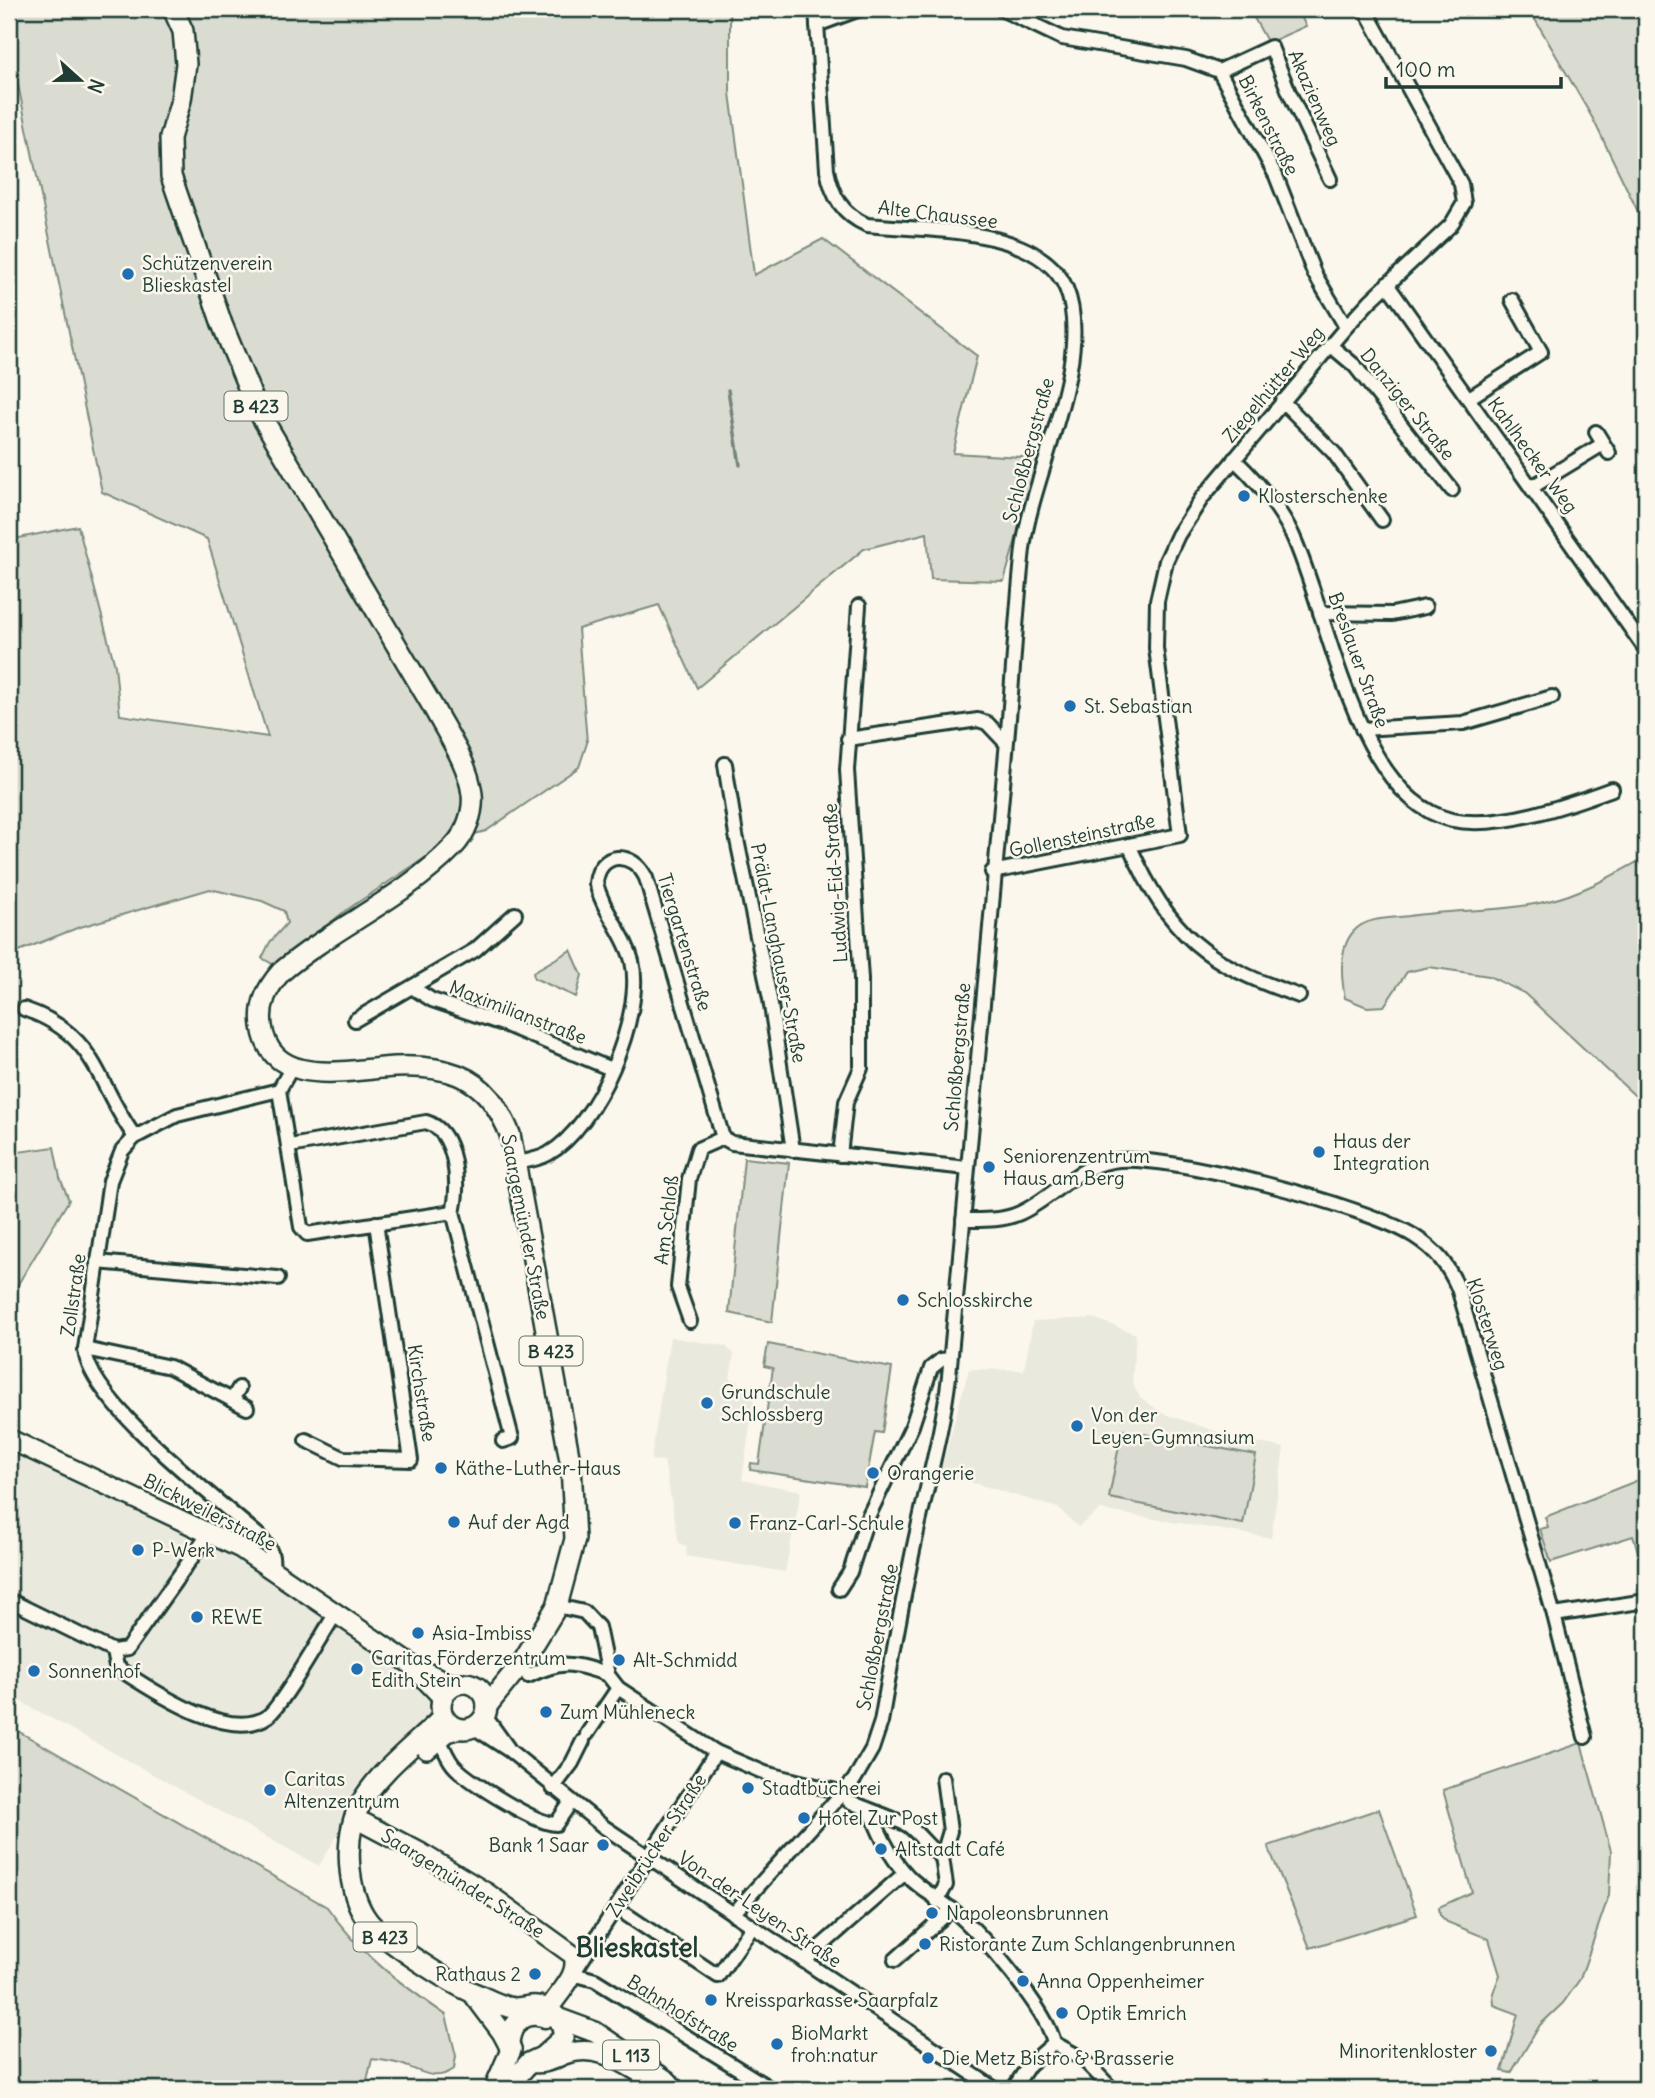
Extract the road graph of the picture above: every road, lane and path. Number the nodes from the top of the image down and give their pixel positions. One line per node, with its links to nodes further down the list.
1 (173, 9): 40 (main road, B 423)
2 (816, 9): 6 (street, Alte Chaussee)
3 (860, 9): 6 (street)
4 (1001, 9): 7 (street, Birkenstraße)
5 (1365, 9): 9 (street, Ziegelhütter Weg)
6 (817, 24): 11 (street, Alte Chaussee)
7 (1219, 71): 8 (street, Akazienweg); 12 (street, Birkenstraße)
8 (1331, 179)
9 (1387, 284): 12 (street, Ziegelhütter Weg); 14 (street, Kahlhecker Weg)
10 (1512, 300): 14 (street)
11 (1073, 314): 29 (street, Schloßbergstraße)
12 (1346, 327): 13 (street, Ziegelhütter Weg)
13 (1330, 345): 15 (street, Ziegelhütter Weg); 19 (street, Danziger Straße)
14 (1468, 398): 18 (street, Kahlhecker Weg)
15 (1282, 401): 17 (street, Ziegelhütter Weg); 20 (street)
16 (1596, 432): 18 (street)
17 (1234, 459): 23 (street, Breslauer Straße); 32 (street, Ziegelhütter Weg)
18 (1532, 487): 24 (street, Kahlhecker Weg)
19 (1452, 490)
20 (1382, 520)
21 (859, 606): 28 (street, Ludwig-Eid-Straße)
22 (1425, 607): 23 (street)
23 (1320, 613): 27 (street, Breslauer Straße)
24 (1642, 633): 25 (street, Kahlhecker Weg)
25 (1646, 650)
26 (1552, 697): 27 (street)
27 (1362, 729): 31 (street, Breslauer Straße)
28 (848, 739): 29 (street); 47 (street, Ludwig-Eid-Straße)
29 (1006, 743): 34 (street, Schloßbergstraße)
30 (725, 764): 46 (street, Prälat-Langhauser-Straße)
31 (1612, 789)
32 (1180, 835): 33 (street, Gollensteinstraße)
33 (1129, 845): 34 (street, Gollensteinstraße); 37 (street)
34 (992, 872): 49 (street, Schloßbergstraße)
35 (514, 914): 36 (street, Maximilianstraße)
36 (413, 988): 39 (street, Maximilianstraße); 41 (street, Maximilianstraße)
37 (1299, 996)
38 (24, 1009): 43 (street)
39 (355, 1020)
40 (292, 1067): 42 (street); 48 (main road, Saargemünder Straße / B 423)
41 (611, 1069): 44 (street, Tiergartenstraße); 48 (street, Tiergartenstraße)
42 (279, 1090): 43 (street, Zollstraße); 45 (street)
43 (135, 1137): 53 (street, Zollstraße)
44 (723, 1138): 46 (street); 55 (street, Am Schloß)
45 (290, 1146): 50 (street); 52 (street)
46 (793, 1150): 47 (street)
47 (840, 1155): 49 (street)
48 (517, 1163): 69 (main road, Saargemünder Straße / B 423)
49 (967, 1168): 51 (street, Schloßbergstraße)
50 (453, 1212): 52 (street); 63 (street)
51 (963, 1220): 57 (street, Schloßbergstraße); 71 (street, Klosterweg)
52 (376, 1223): 62 (street, Kirchstraße)
53 (97, 1262): 54 (street); 56 (street, Zollstraße)
54 (278, 1278)
55 (690, 1321)
56 (85, 1349): 59 (street); 65 (street, Zollstraße)
57 (950, 1359): 66 (street); 84 (street, Schloßbergstraße)
58 (239, 1388): 59 (street)
59 (232, 1400): 60 (street)
60 (247, 1408)
61 (9, 1439): 64 (street, Blickweilerstraße)
62 (306, 1440)
63 (503, 1441)
64 (210, 1532): 65 (street, Blickweilerstraße); 72 (street)
65 (272, 1567): 70 (street, Blickweilerstraße)
66 (839, 1590)
67 (9, 1600): 72 (street)
68 (1646, 1601): 71 (street)
69 (557, 1606): 73 (main road, Saargemünder Straße / B 423); 74 (street)
70 (336, 1613): 72 (street); 77 (street, Blickweilerstraße)
71 (1554, 1615): 79 (street, Klosterweg)
72 (113, 1651)
73 (520, 1674): 74 (street); 75 (main road, Saargemünder Straße / B 423); 78 (main road, Saargemünder Straße / B 423)
74 (608, 1675): 76 (street)
75 (478, 1688): 77 (main road); 78 (main road)
76 (618, 1688): 81 (street); 83 (street)
77 (446, 1699): 78 (main road); 87 (main road, B 423)
78 (475, 1719): 80 (main road, Saargemünder Straße / B 423); 83 (street, Von-der-Leyen-Straße)
79 (1585, 1737)
80 (439, 1739): 85 (street); 87 (main road, Saargemünder Straße / B 423)
81 (716, 1752): 84 (street); 88 (street, Zweibrücker Straße)
82 (943, 1778): 89 (street)
83 (553, 1788): 85 (street, Von-der-Leyen-Straße)
84 (845, 1797): 86 (street); 93 (street, Schloßbergstraße)
85 (571, 1802): 88 (street, Von-der-Leyen-Straße)
86 (871, 1812): 89 (street); 90 (street)
87 (357, 1826): 97 (street, Saargemünder Straße); 101 (main road, B 423)
88 (647, 1856): 93 (street, Von-der-Leyen-Straße); 96 (street, Zweibrücker Straße)
89 (942, 1857): 91 (street)
90 (905, 1873): 91 (street); 98 (street)
91 (937, 1901): 92 (street)
92 (952, 1909): 99 (street); 103 (street)
93 (733, 1914): 95 (street, Von-der-Leyen-Straße)
94 (627, 1915): 95 (street)
95 (752, 1927): 98 (street, Von-der-Leyen-Straße)
96 (589, 1948): 97 (street); 100 (street, Zweibrücker Straße)
97 (569, 1951): 100 (street)
98 (806, 1958): 111 (street, Von-der-Leyen-Straße)
99 (895, 1960)
100 (573, 1973): 102 (street); 110 (street, Bahnhofstraße / L 113)
101 (472, 1993): 102 (main road, B 423); 104 (main road, B 423)
102 (553, 2025): 104 (main road); 105 (main road, L 113); 106 (main road); 109 (main road, L 113)
103 (1054, 2043): 112 (street); 113 (street)
104 (510, 2048): 106 (main road, B 423); 107 (main road)
105 (601, 2051): 106 (street, L 113); 109 (street, L 113)
106 (529, 2063): 108 (main road)
107 (497, 2089)
108 (505, 2089)
109 (672, 2089)
110 (771, 2089)
111 (995, 2089)
112 (1013, 2089)
113 (1112, 2089)

